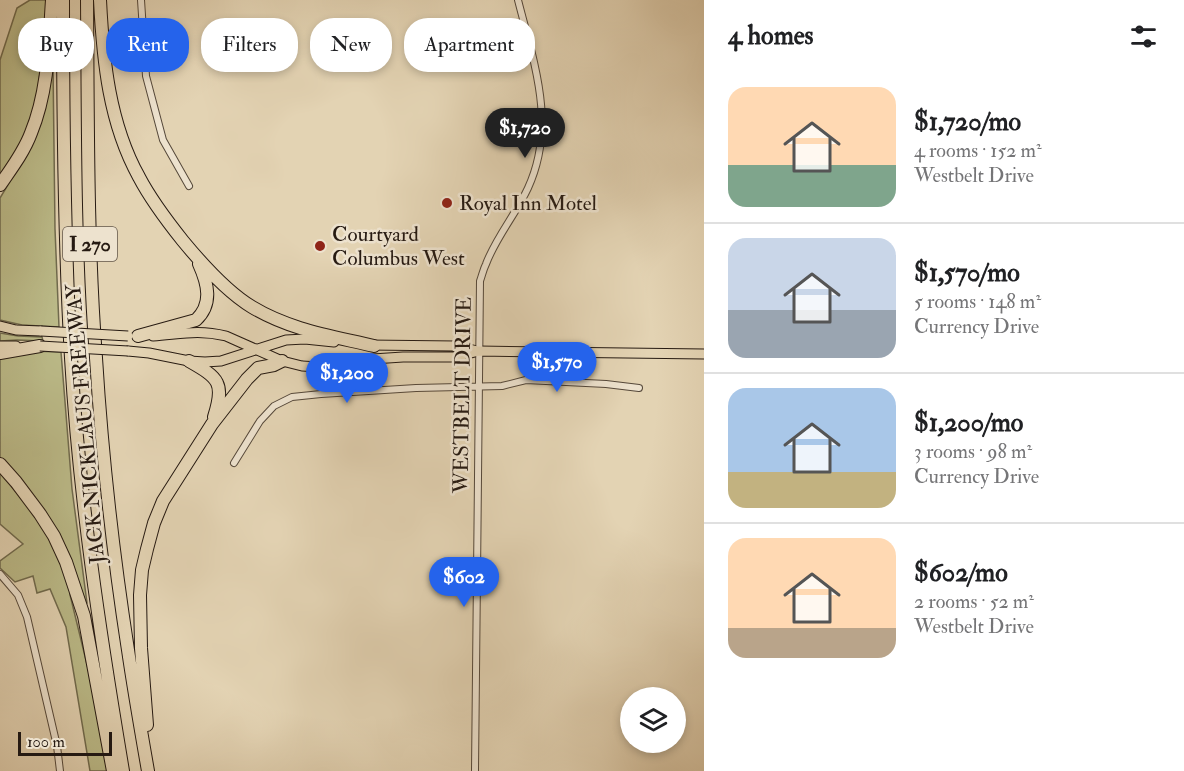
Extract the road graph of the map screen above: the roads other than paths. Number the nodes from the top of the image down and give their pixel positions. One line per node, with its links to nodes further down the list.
1 (52, 0): 7 (highway)
2 (63, 0): 29 (highway, JACK NICKLAUS FREEWAY / I 270)
3 (87, 0): 30 (highway, JACK NICKLAUS FREEWAY / I 270)
4 (100, 0): 9 (highway)
5 (141, 0): 8 (street)
6 (518, 0): 16 (street, WESTBELT DRIVE)
7 (0, 185)
8 (189, 186)
9 (197, 258): 11 (highway); 12 (highway)
10 (0, 326): 11 (main road, bridge)
11 (133, 336): 15 (main road)
12 (374, 345): 15 (main road); 16 (main road)
13 (0, 346): 14 (main road)
14 (40, 346): 17 (highway); 19 (main road, bridge)
15 (256, 350): 19 (main road); 20 (main road)
16 (479, 351): 18 (main road); 20 (main road); 21 (street, WESTBELT DRIVE)
17 (0, 353)
18 (704, 354)
19 (189, 361): 23 (highway)
20 (282, 361): 23 (highway)
21 (479, 386): 22 (street); 24 (street); 31 (street, WESTBELT DRIVE)
22 (639, 388)
23 (212, 424): 30 (highway)
24 (234, 463)
25 (0, 464): 28 (highway)
26 (0, 574): 27 (street)
27 (60, 771)
28 (113, 771)
29 (123, 771)
30 (149, 771)
31 (475, 771)

